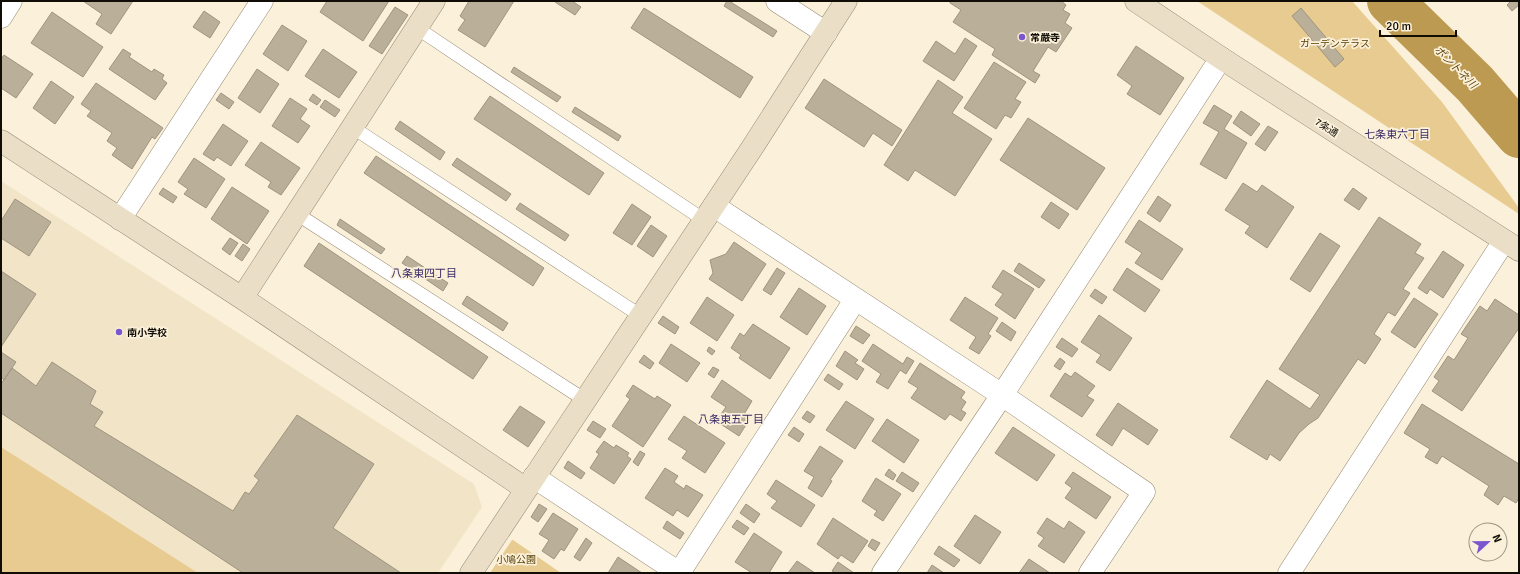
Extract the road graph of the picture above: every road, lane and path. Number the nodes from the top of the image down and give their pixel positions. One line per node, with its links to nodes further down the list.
1 (11, 1): 7 (street)
2 (262, 1): 15 (street)
3 (434, 1): 8 (street)
4 (778, 1): 9 (street)
5 (846, 1): 9 (street)
6 (1136, 1): 10 (street, 7条通)
7 (1, 17)
8 (417, 28): 11 (street); 13 (lane)
9 (826, 33): 13 (street)
10 (1221, 58): 16 (street, 7条通); 20 (street)
11 (352, 127): 14 (street); 19 (lane)
12 (1, 141): 15 (street)
13 (709, 213): 18 (street); 19 (street)
14 (296, 214): 17 (street); 21 (lane)
15 (120, 219): 17 (street)
16 (1511, 246): 27 (street)
17 (242, 298): 22 (street)
18 (855, 300): 20 (street); 24 (street)
19 (641, 316): 21 (street)
20 (1002, 395): 25 (street); 26 (street)
21 (585, 400): 22 (street)
22 (530, 483): 23 (street); 24 (street)
23 (471, 573)
24 (679, 573)
25 (883, 573)
26 (1090, 573)
27 (1288, 573)

